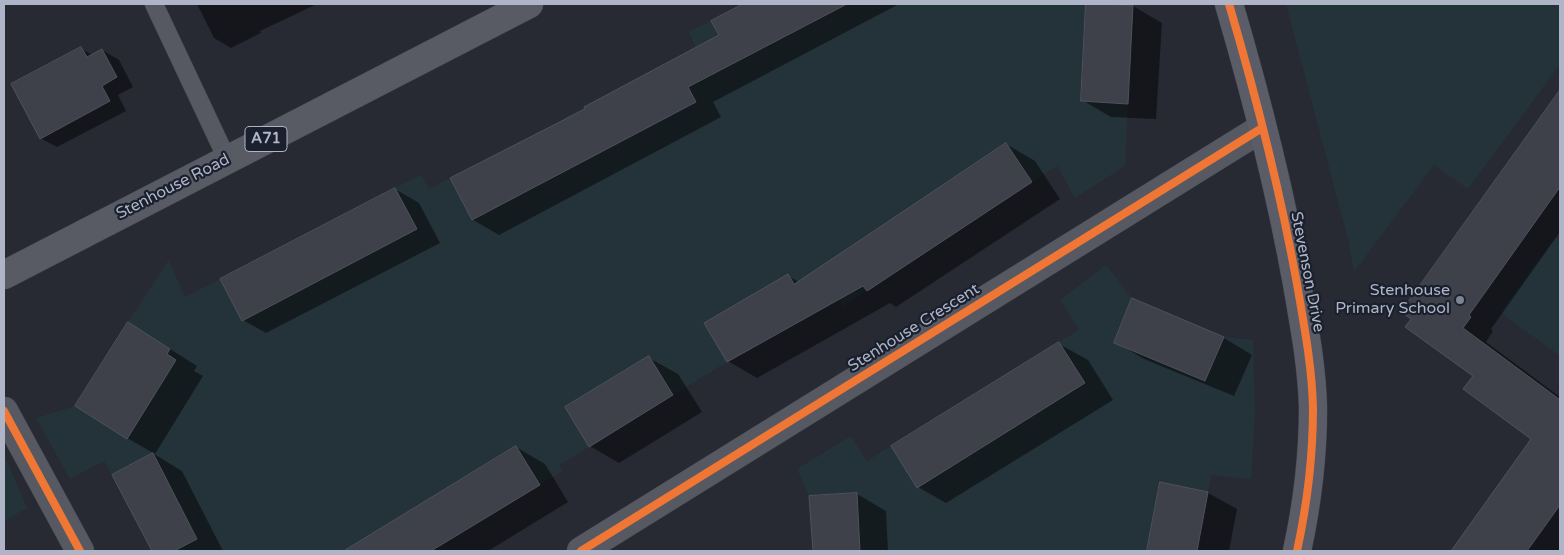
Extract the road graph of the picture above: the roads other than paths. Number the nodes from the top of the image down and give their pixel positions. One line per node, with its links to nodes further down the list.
1 (154, 4): 5 (lane)
2 (529, 4): 5 (main road, Stenhouse Road / A71)
3 (1229, 4): 4 (street, Stevenson Drive)
4 (1262, 128): 9 (street, Stenhouse Crescent); 10 (street, Stevenson Drive)
5 (227, 159): 6 (main road, Stenhouse Road / A71)
6 (4, 275)
7 (4, 411): 8 (street)
8 (80, 551)
9 (581, 551)
10 (1297, 551)

